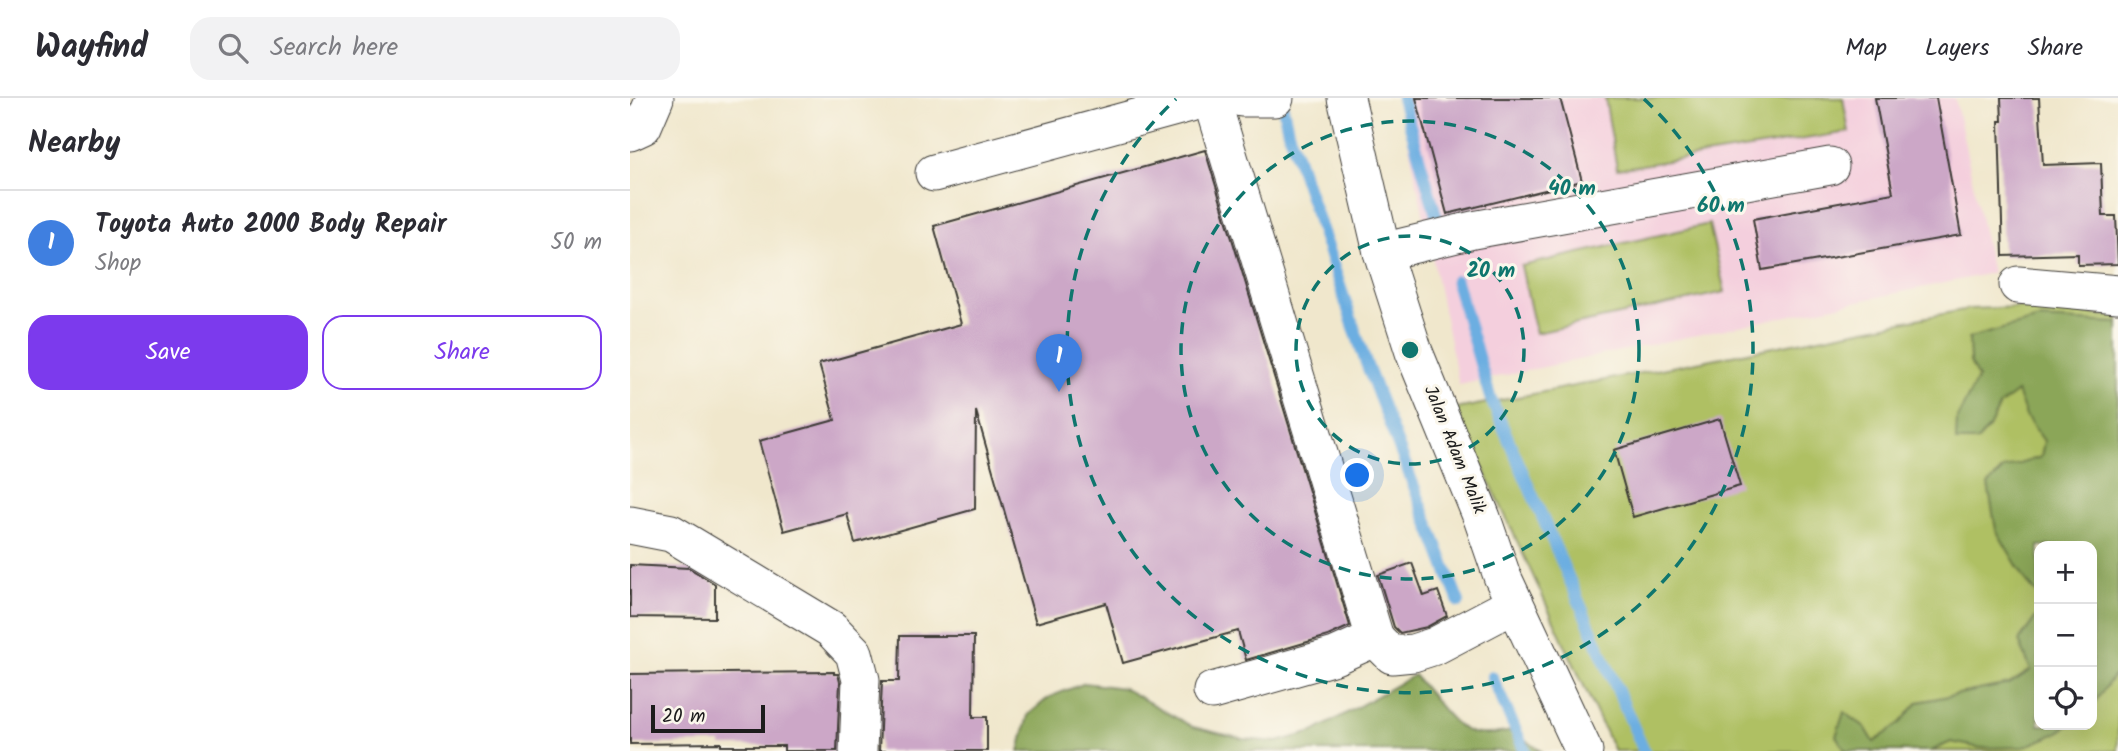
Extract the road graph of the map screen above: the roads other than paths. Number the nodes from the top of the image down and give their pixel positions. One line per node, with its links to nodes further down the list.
1 (655, 98): 6 (street)
2 (1210, 98): 8 (street); 14 (street)
3 (1241, 98): 4 (street)
4 (1274, 98)
5 (1346, 98): 9 (street, Jalan Adam Malik)
6 (630, 132)
7 (1830, 166): 9 (street)
8 (934, 173)
9 (1382, 252): 13 (street, Jalan Adam Malik)
10 (2018, 285): 11 (street)
11 (2118, 295)
12 (630, 525): 16 (street)
13 (1515, 604): 14 (street); 17 (street, Jalan Adam Malik)
14 (1375, 638): 15 (street)
15 (1212, 691)
16 (858, 751)
17 (1584, 751)

